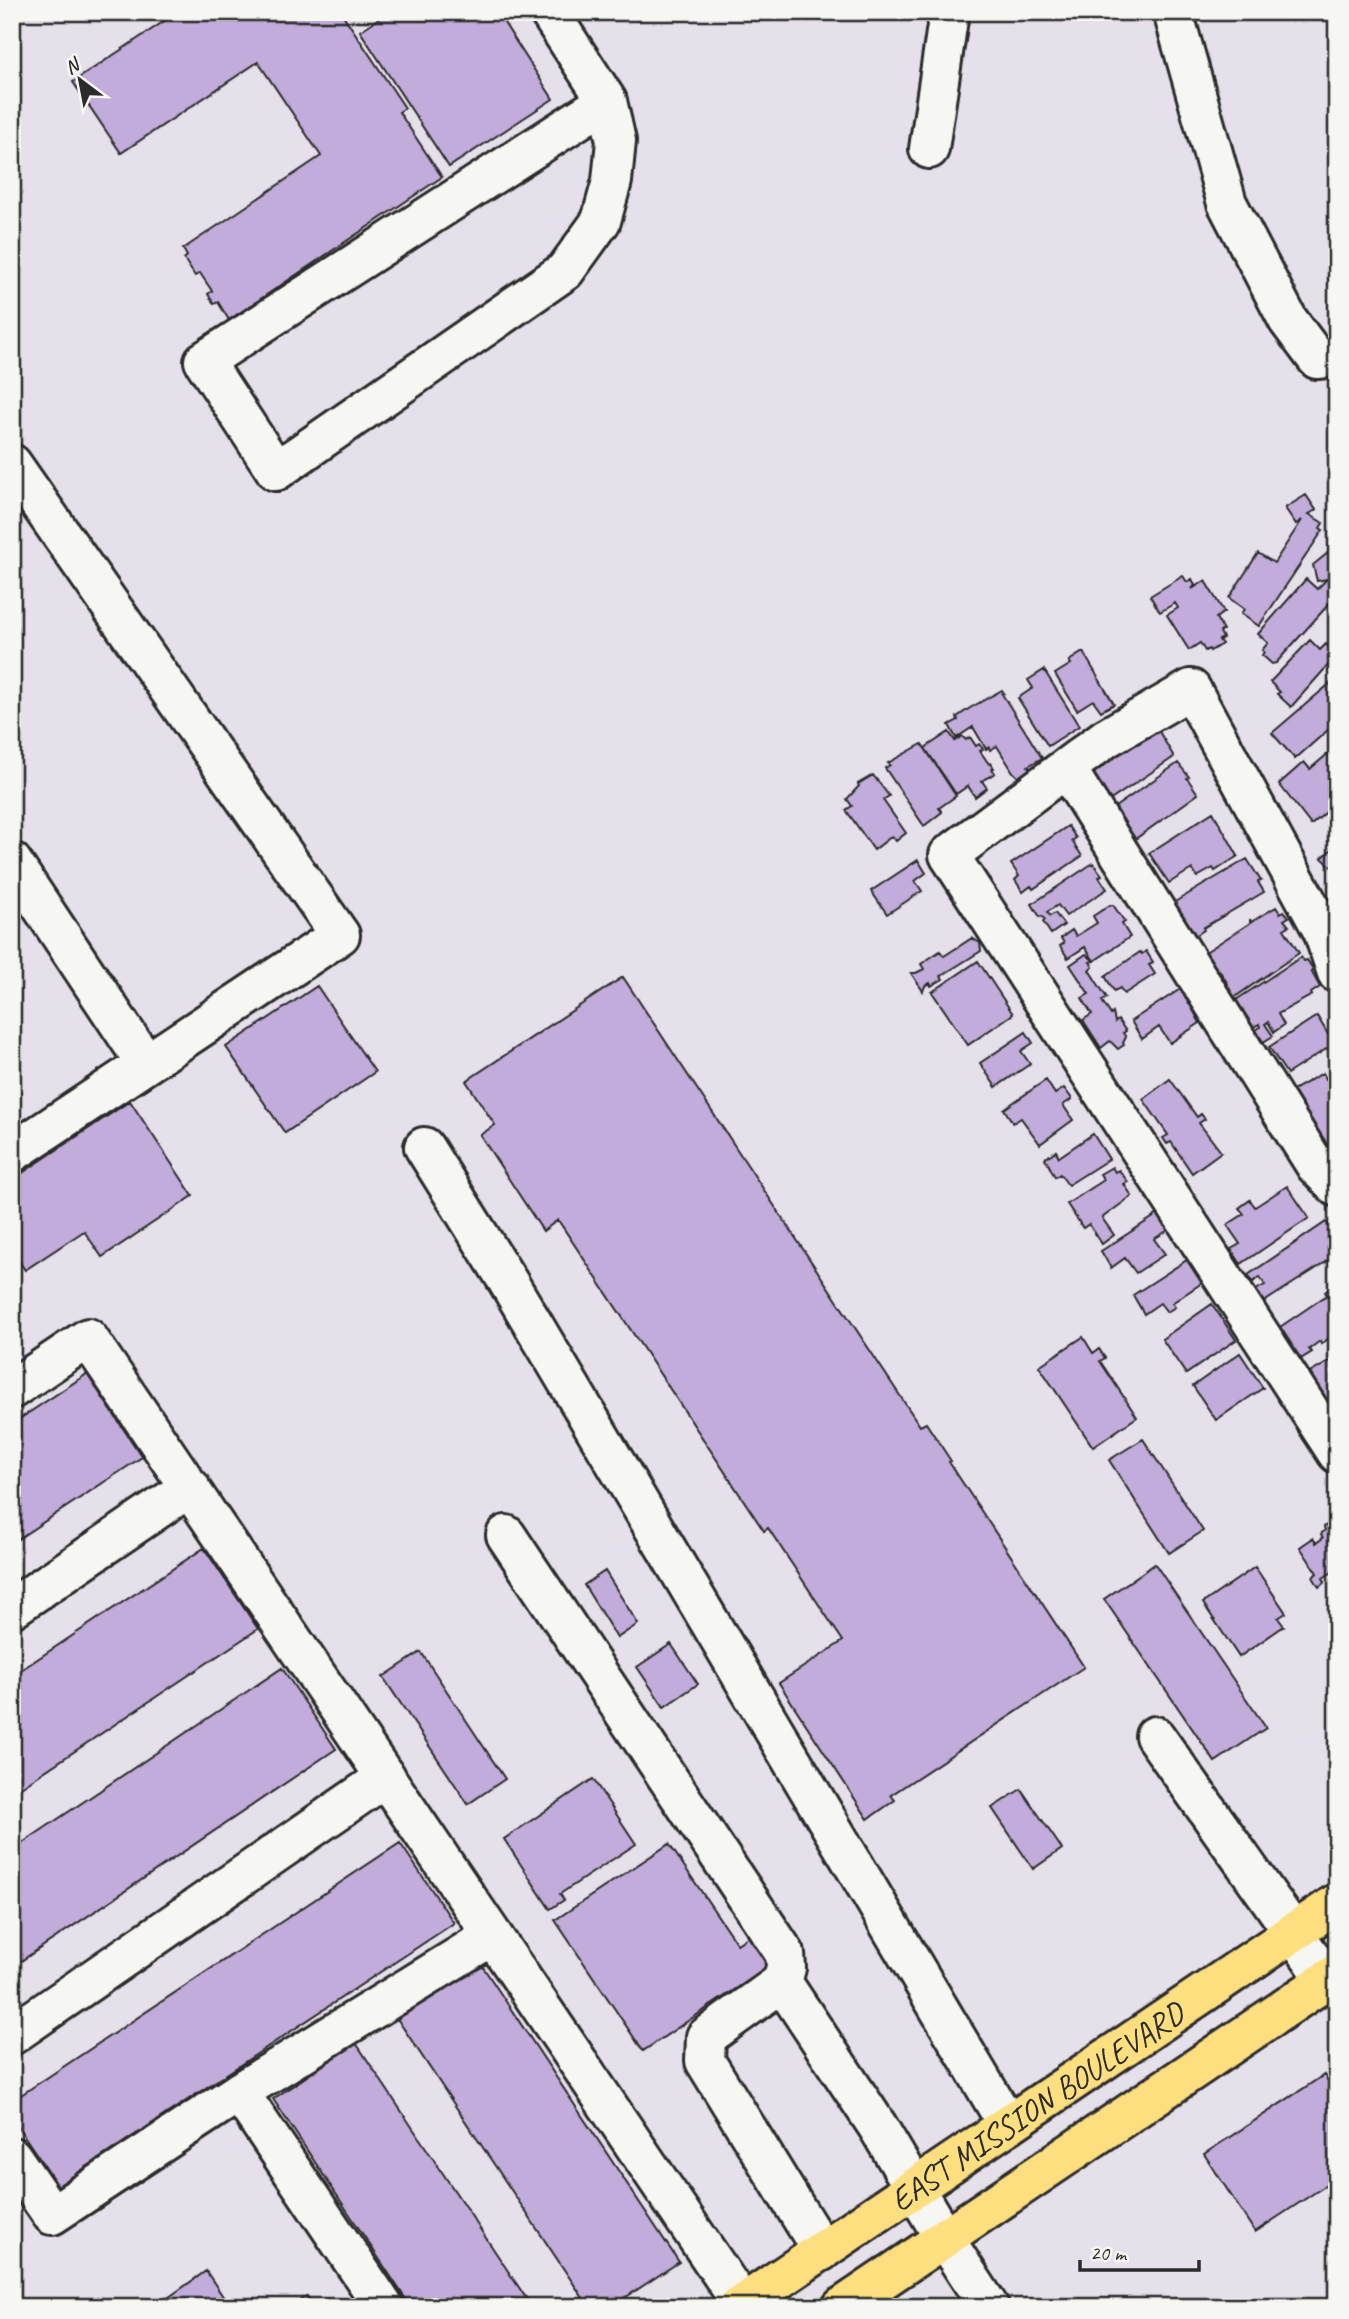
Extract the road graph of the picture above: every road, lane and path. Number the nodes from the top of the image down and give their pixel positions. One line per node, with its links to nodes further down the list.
1 (548, 12): 4 (lane)
2 (949, 12): 5 (lane)
3 (1173, 12): 6 (lane)
4 (607, 101): 4 (lane)
5 (929, 149)
6 (1337, 357)
7 (12, 464): 11 (lane)
8 (1066, 768): 10 (lane); 14 (lane); 16 (lane)
9 (12, 862): 11 (lane)
10 (1337, 973)
11 (146, 1064): 13 (lane)
12 (424, 1147): 29 (lane)
13 (12, 1153)
14 (1337, 1187)
15 (12, 1389): 17 (lane)
16 (1337, 1452)
17 (190, 1488): 19 (lane); 21 (lane)
18 (506, 1535): 26 (lane)
19 (12, 1608)
20 (1155, 1736): 23 (lane)
21 (386, 1777): 24 (lane); 27 (lane)
22 (1337, 1903): 23 (main road, EAST MISSION BOULEVARD)
23 (1293, 1933): 25 (lane); 29 (main road, EAST MISSION BOULEVARD)
24 (492, 1936): 28 (lane); 34 (lane)
25 (1332, 1977): 32 (main road, EAST MISSION BOULEVARD)
26 (782, 1982): 31 (lane); 33 (lane)
27 (12, 2035)
28 (239, 2092): 30 (lane); 35 (lane)
29 (1008, 2125): 31 (main road, EAST MISSION BOULEVARD)
30 (12, 2157)
31 (915, 2188): 32 (lane); 33 (main road, EAST MISSION BOULEVARD)
32 (944, 2238): 36 (main road, EAST MISSION BOULEVARD); 37 (lane)
33 (822, 2251): 34 (main road, EAST MISSION BOULEVARD)
34 (740, 2305)
35 (384, 2307)
36 (842, 2307)
37 (989, 2307)

